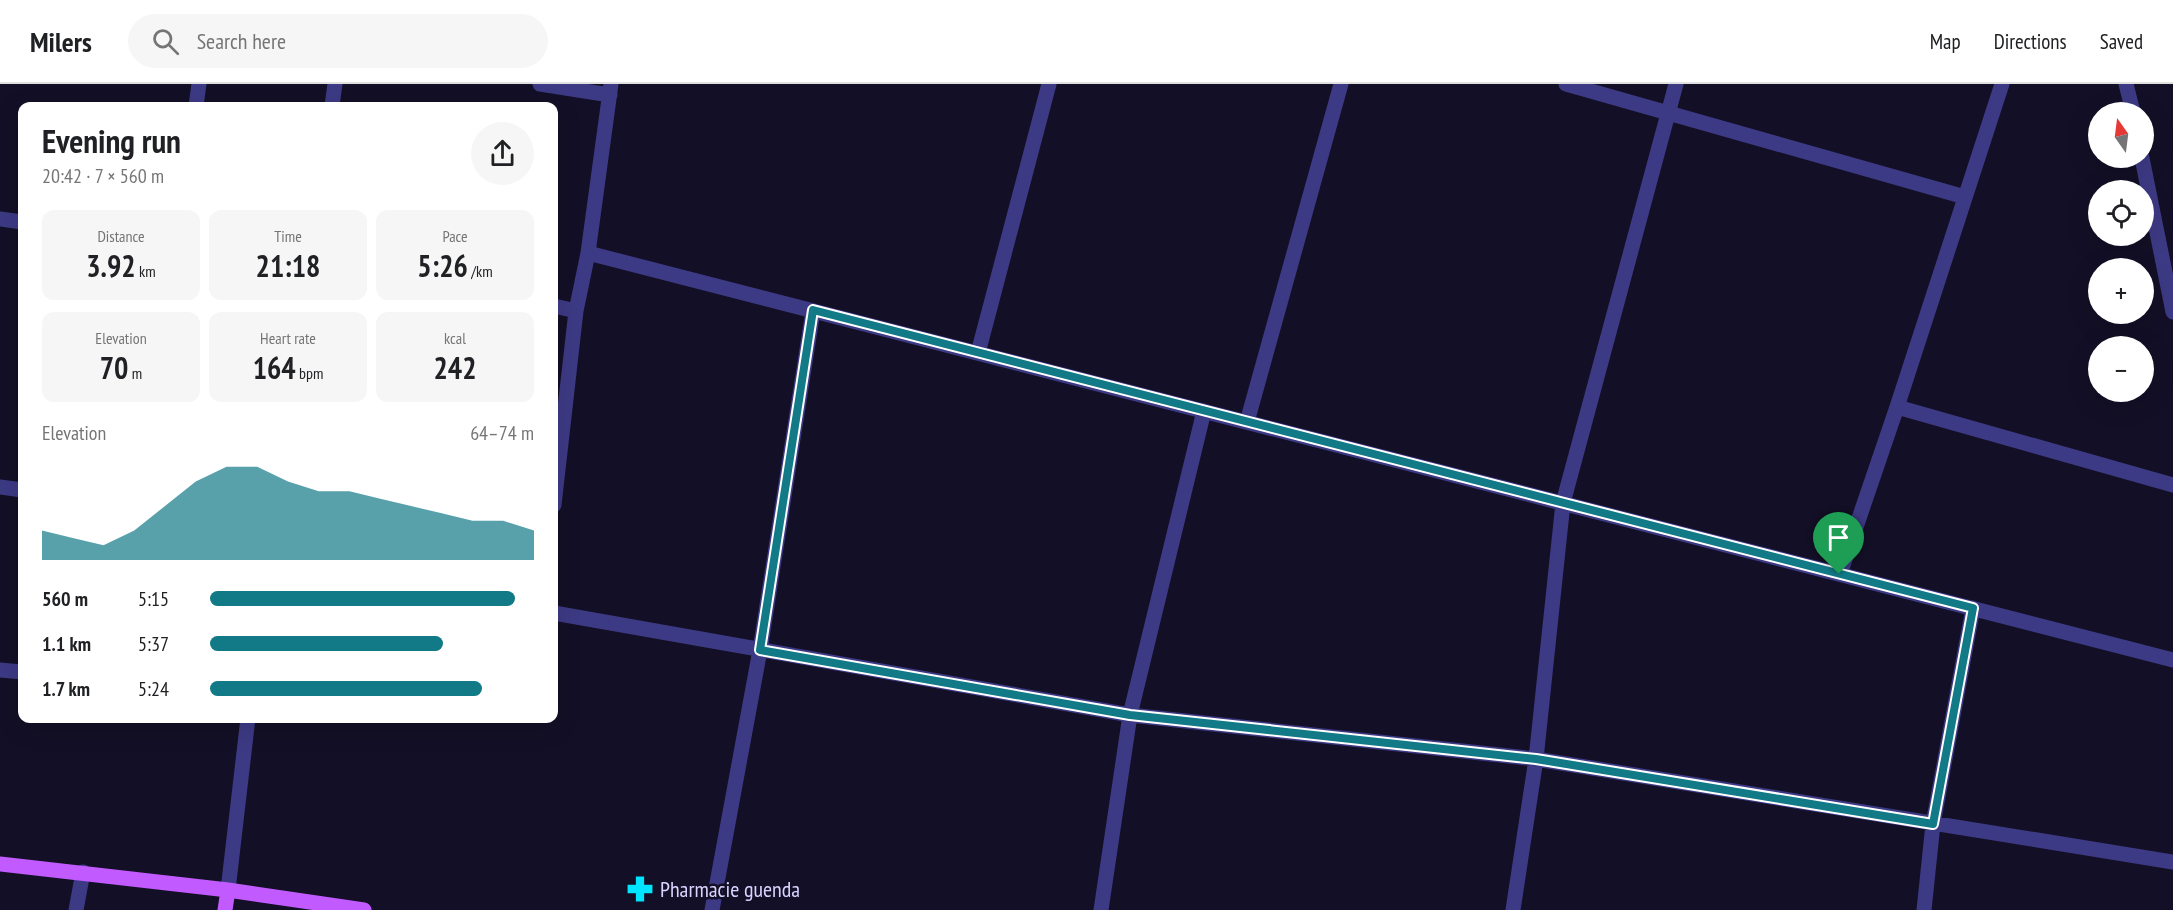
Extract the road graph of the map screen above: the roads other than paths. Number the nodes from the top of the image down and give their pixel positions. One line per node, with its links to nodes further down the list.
1 (199, 84): 11 (street)
2 (335, 84): 12 (street)
3 (540, 84): 10 (street)
4 (1049, 84): 24 (street)
5 (1341, 84): 27 (street)
6 (1566, 84): 14 (street)
7 (1676, 84): 14 (street)
8 (2002, 84): 16 (street)
9 (2126, 84): 13 (street)
10 (611, 89): 19 (street)
11 (197, 102)
12 (333, 102)
13 (2130, 102)
14 (1668, 113): 16 (street); 32 (street)
15 (2144, 168): 23 (street)
16 (1965, 197): 25 (street)
17 (0, 219): 18 (street)
18 (18, 221)
19 (588, 253): 21 (street); 22 (street)
20 (558, 307): 22 (street)
21 (813, 310): 24 (street); 36 (street)
22 (576, 311): 28 (street)
23 (2173, 312)
24 (978, 353): 26 (street)
25 (1897, 407): 29 (street); 33 (street)
26 (1204, 411): 27 (street); 40 (street)
27 (1246, 422): 32 (street)
28 (558, 470)
29 (2173, 485)
30 (0, 487): 31 (street)
31 (18, 489)
32 (1563, 503): 33 (street); 42 (street)
33 (1839, 574): 34 (street)
34 (1973, 608): 37 (street); 43 (street)
35 (558, 614): 36 (street)
36 (760, 650): 40 (street); 51 (street)
37 (2173, 660)
38 (0, 670): 39 (street)
39 (18, 672)
40 (1130, 715): 42 (street); 52 (street)
41 (247, 723): 47 (street)
42 (1536, 759): 43 (street); 53 (street)
43 (1933, 824): 44 (street); 54 (street)
44 (2173, 862)
45 (0, 864): 46 (main road)
46 (83, 872): 47 (main road); 48 (street)
47 (228, 890): 49 (main road); 50 (main road)
48 (76, 910)
49 (225, 910)
50 (364, 910)
51 (712, 910)
52 (1101, 910)
53 (1513, 910)
54 (1924, 910)

